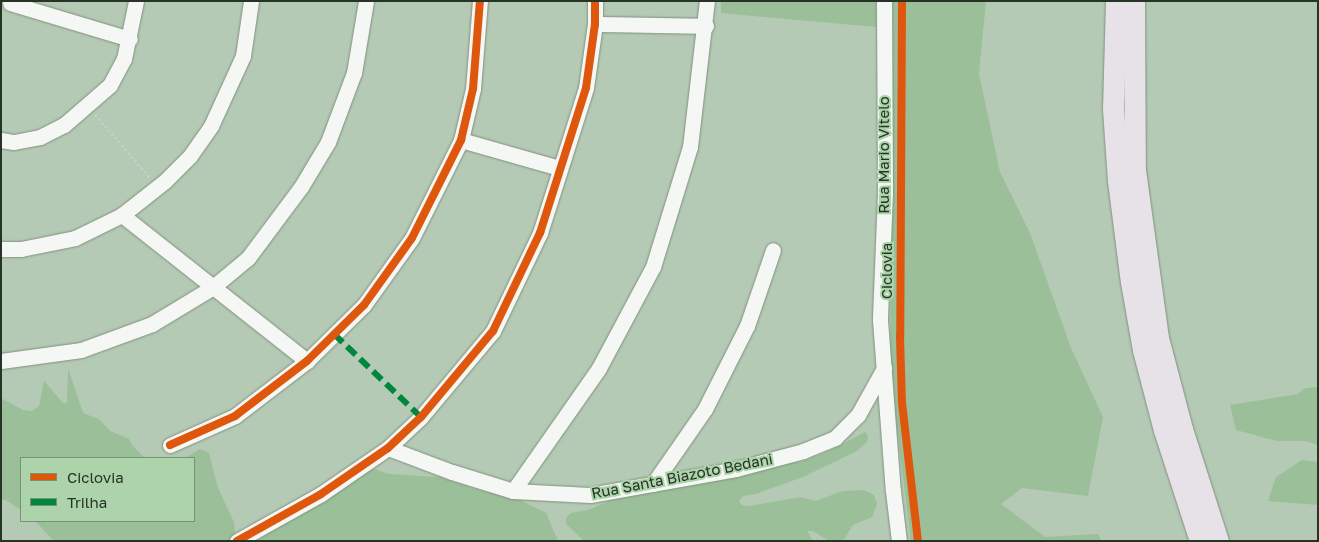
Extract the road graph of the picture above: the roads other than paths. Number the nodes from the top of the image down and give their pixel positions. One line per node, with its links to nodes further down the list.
1 (136, 1): 13 (street)
2 (251, 1): 17 (street)
3 (366, 1): 20 (street)
4 (480, 1): 15 (street)
5 (595, 1): 11 (street)
6 (707, 1): 12 (street)
7 (884, 1): 23 (street, Rua Mario Vitelo)
8 (1116, 1): 30 (highway)
9 (1134, 1): 31 (highway)
10 (7, 4): 13 (street)
11 (595, 24): 12 (street); 16 (street)
12 (706, 26): 27 (street)
13 (130, 39): 14 (street)
14 (1, 140)
15 (461, 140): 16 (street); 22 (street)
16 (559, 168): 25 (street)
17 (122, 216): 18 (street); 20 (street)
18 (1, 249)
19 (773, 250): 26 (street)
20 (213, 287): 21 (street); 22 (street)
21 (1, 361)
22 (307, 361): 24 (street)
23 (884, 368): 26 (street, Rua Santa Biazoto Bedani); 29 (street, Rua Mario Vitelo)
24 (170, 445)
25 (388, 448): 27 (street, Rua Santa Biazoto Bedani); 28 (street)
26 (653, 484): 27 (street, Rua Santa Biazoto Bedani)
27 (513, 491)
28 (237, 541)
29 (899, 541)
30 (1200, 541)
31 (1218, 541)

